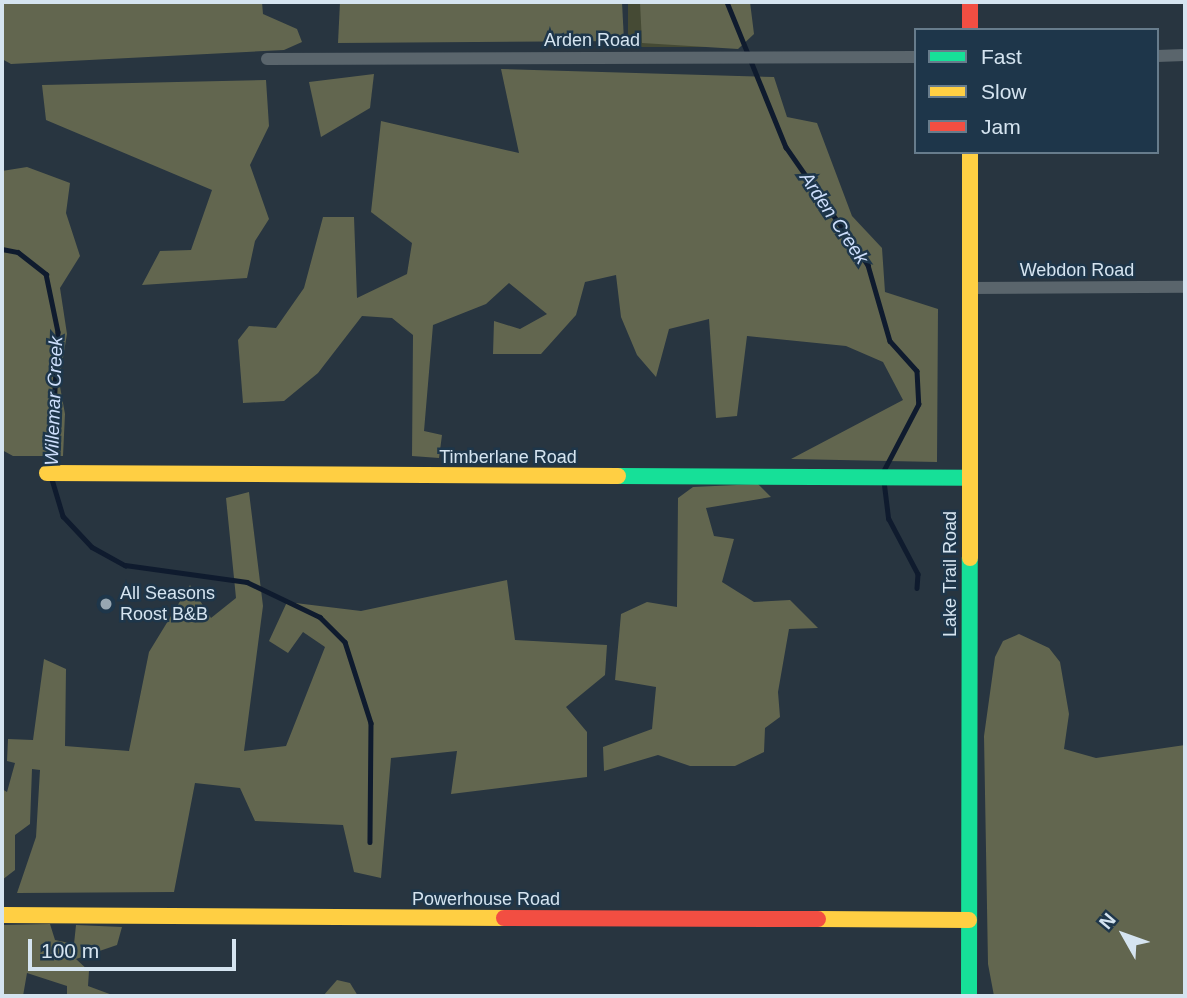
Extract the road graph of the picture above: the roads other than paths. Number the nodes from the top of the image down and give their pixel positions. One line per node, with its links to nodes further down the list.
1 (970, 2): 2 (street)
2 (970, 28)
3 (1185, 55): 4 (street)
4 (1159, 56)
5 (914, 57): 6 (street, Arden Road)
6 (267, 59)
7 (970, 154): 9 (street, Lake Trail Road)
8 (1185, 287): 9 (street, Webdon Road)
9 (970, 288): 11 (street, Lake Trail Road)
10 (47, 473): 11 (street, Timberlane Road)
11 (970, 478): 13 (street, Lake Trail Road)
12 (2, 915): 13 (street, Powerhouse Road)
13 (969, 920): 14 (street, Lake Trail Road)
14 (969, 996)

